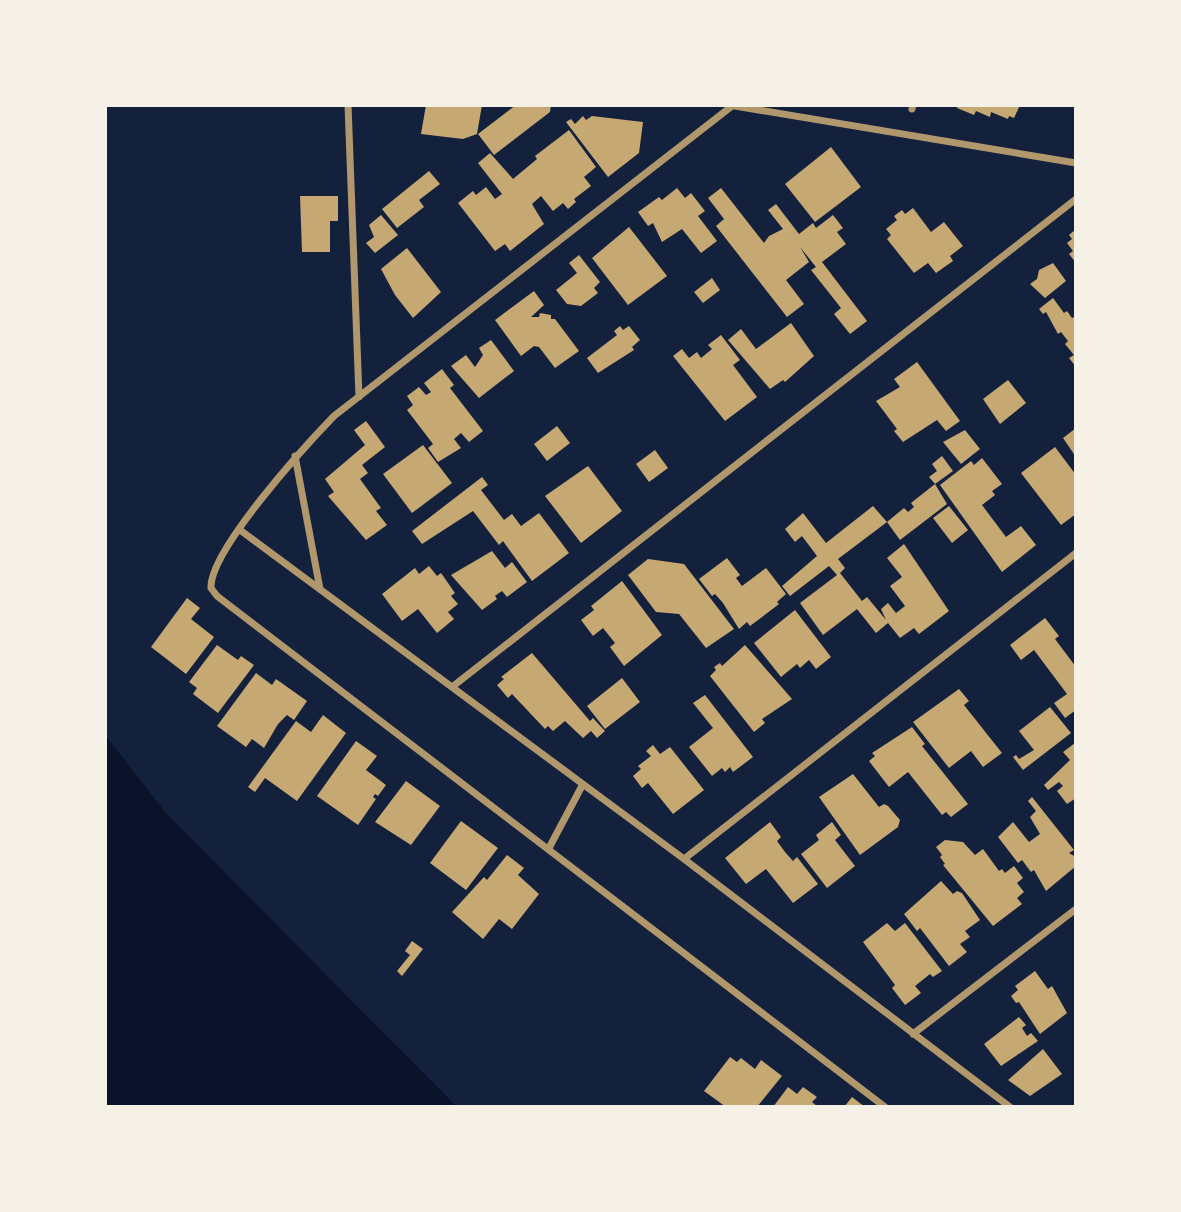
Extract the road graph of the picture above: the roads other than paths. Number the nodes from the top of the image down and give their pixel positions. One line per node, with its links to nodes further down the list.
1 (348, 105): 5 (street)
2 (730, 105): 3 (street); 5 (street)
3 (1076, 163)
4 (1076, 199): 10 (street)
5 (359, 397): 6 (street)
6 (295, 456): 7 (street); 9 (street)
7 (240, 530): 9 (street); 12 (street)
8 (1076, 553): 13 (street)
9 (320, 590): 10 (street)
10 (453, 687): 11 (street)
11 (583, 784): 12 (street); 13 (street)
12 (549, 848): 16 (street)
13 (684, 859): 15 (street)
14 (1076, 909): 15 (street)
15 (913, 1034): 17 (street)
16 (885, 1107)
17 (1010, 1107)

